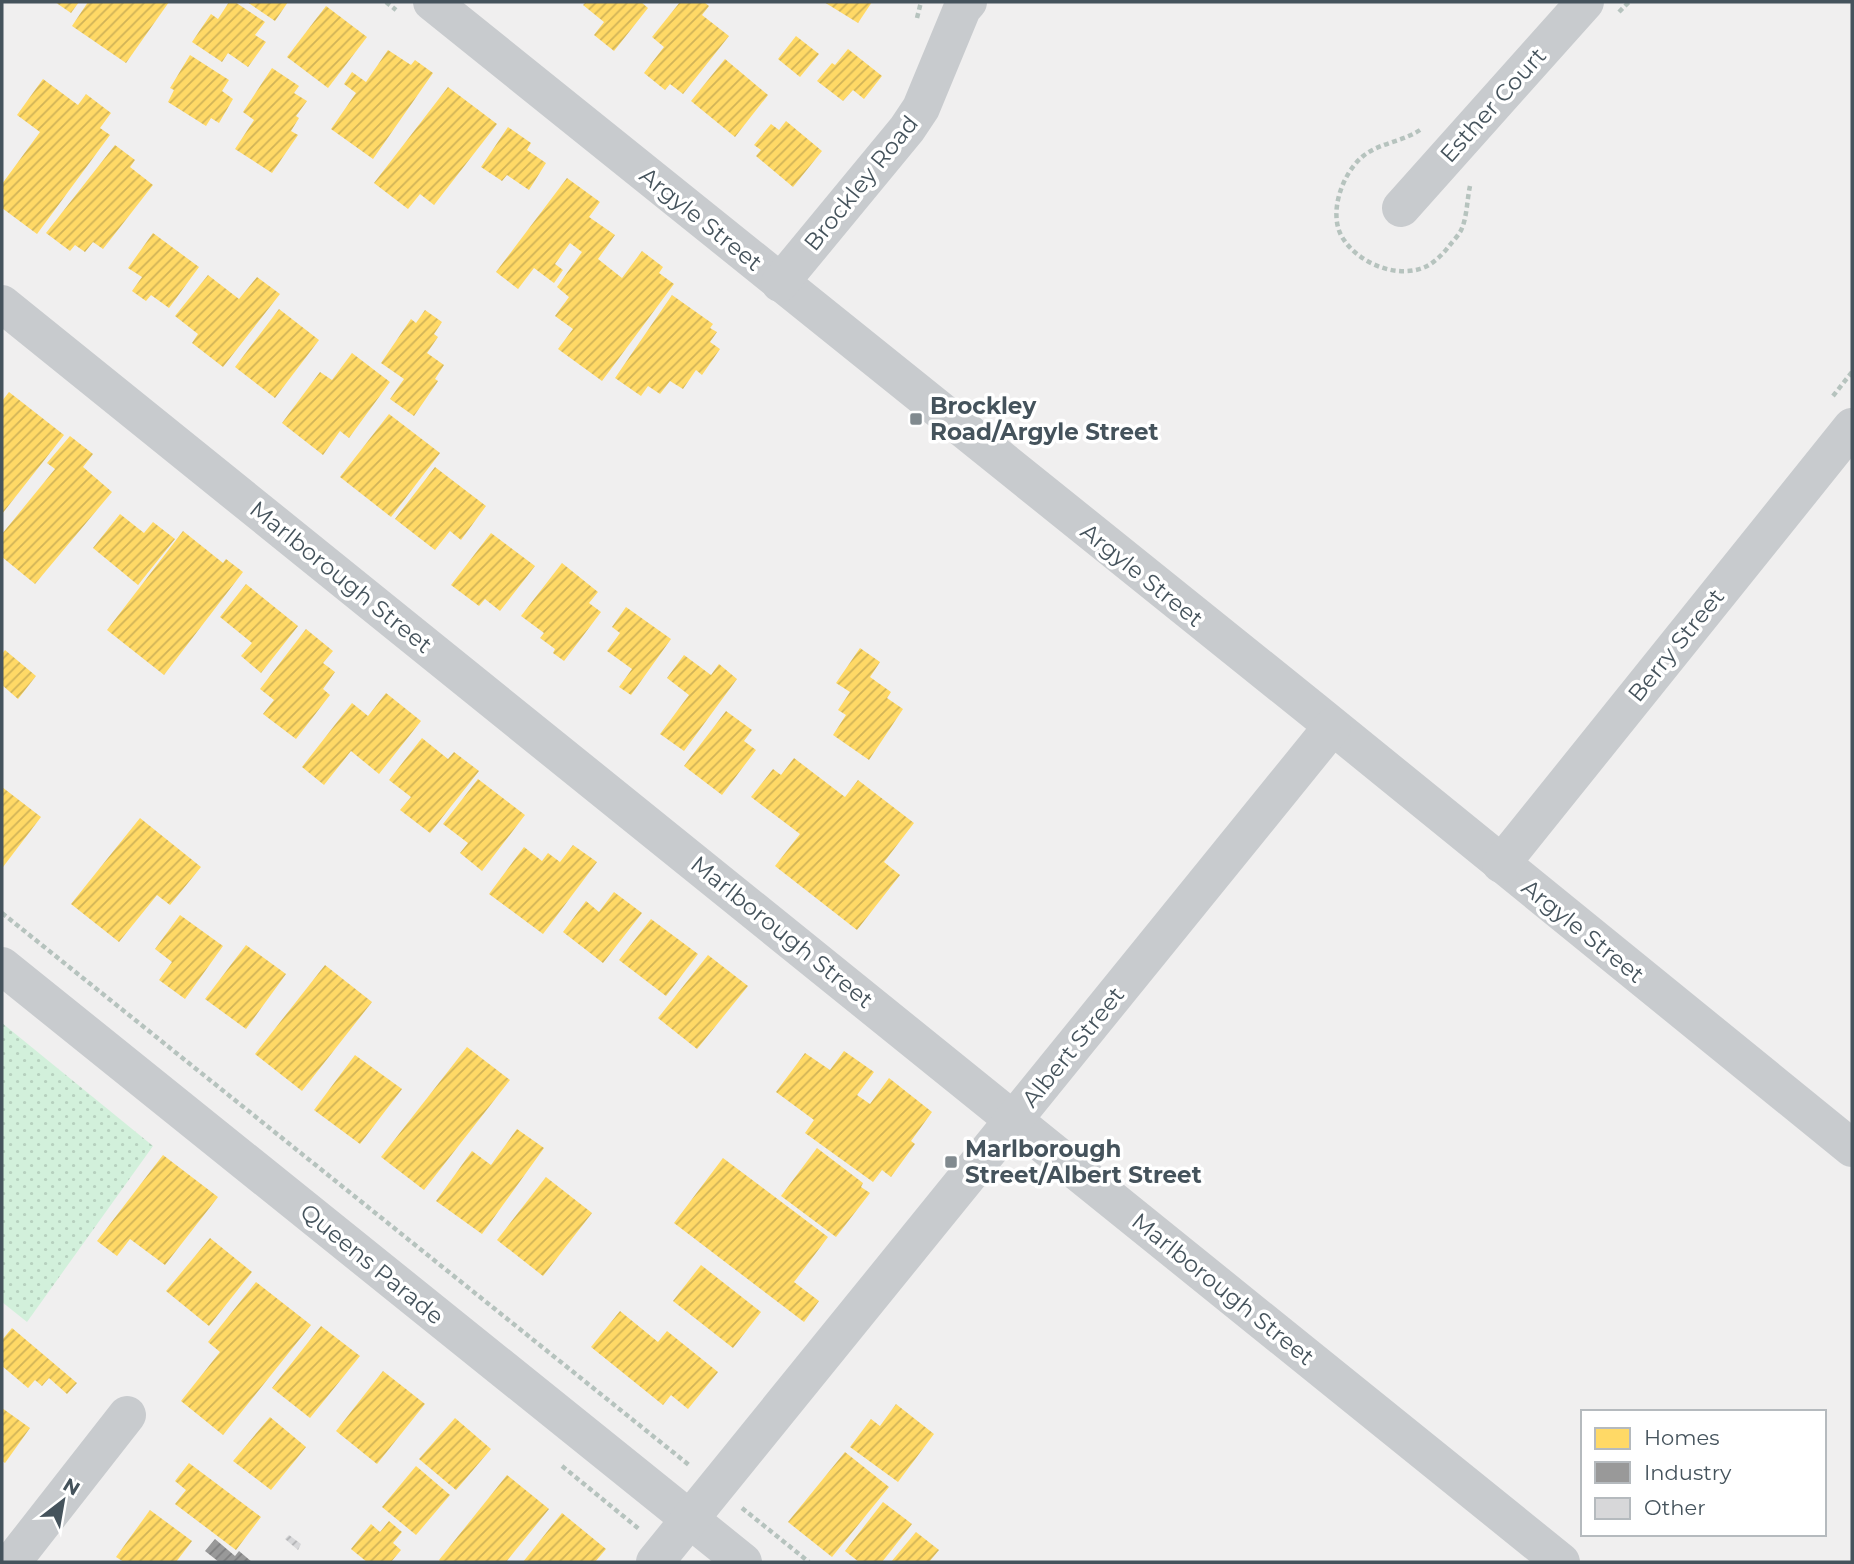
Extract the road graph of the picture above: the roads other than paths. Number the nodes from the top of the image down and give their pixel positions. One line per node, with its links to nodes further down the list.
1 (432, 2): 5 (street, Argyle Street)
2 (968, 2): 5 (street, Brockley Road)
3 (1585, 2): 4 (street, Esther Court)
4 (1401, 208)
5 (780, 283): 8 (street, Argyle Street)
6 (2, 304): 11 (street, Marlborough Street)
7 (1852, 426): 9 (street, Berry Street)
8 (1332, 727): 9 (street, Argyle Street); 11 (street, Albert Street)
9 (1501, 864): 12 (street, Argyle Street)
10 (2, 965): 14 (street, Queens Parade)
11 (1014, 1119): 14 (street, Albert Street); 18 (street, Marlborough Street)
12 (1852, 1148)
13 (127, 1415): 15 (street)
14 (690, 1517): 16 (street, Albert Street); 17 (street, Queens Parade)
15 (12, 1562)
16 (654, 1562)
17 (743, 1562)
18 (1561, 1562)

